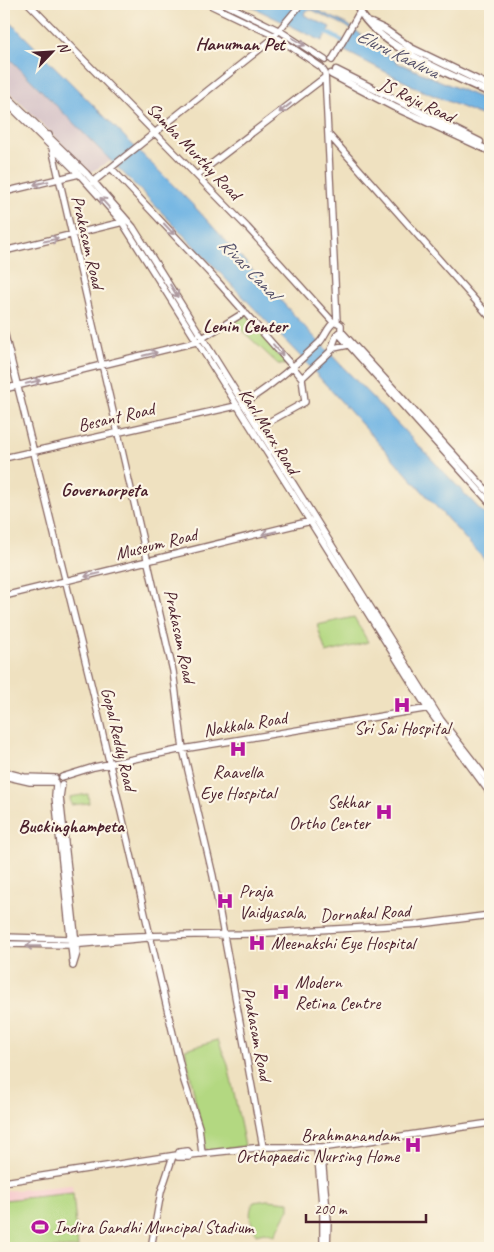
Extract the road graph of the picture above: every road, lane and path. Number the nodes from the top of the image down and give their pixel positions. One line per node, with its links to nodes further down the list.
1 (29, 4): 18 (street, Samba Murthy Road)
2 (208, 4): 9 (street)
3 (225, 4): 8 (street)
4 (301, 4): 8 (street)
5 (359, 4): 6 (main road)
6 (360, 13): 7 (main road); 11 (street)
7 (371, 23): 14 (main road); 16 (main road)
8 (280, 31): 9 (street); 10 (street, one-way to 10)
9 (275, 36): 12 (street); 18 (street)
10 (325, 60): 11 (street); 12 (street)
11 (332, 60): 13 (street)
12 (321, 67): 13 (street)
13 (329, 74): 19 (street); 21 (main road, JS Raju Road); 23 (main road, JS Raju Road); 26 (street, one-way to 26)
14 (490, 86)
15 (4, 92): 20 (street, Karl Marx Road)
16 (490, 92)
17 (4, 100): 22 (street, Karl Marx Road)
18 (156, 133): 24 (street); 26 (street, Samba Murthy Road)
19 (329, 134): 34 (street); 35 (street)
20 (49, 135): 22 (street, Prakasam Road); 28 (street, Karl Marx Road)
21 (490, 146)
22 (51, 149): 25 (street, Karl Marx Road); 27 (street, Prakasam Road)
23 (490, 151)
24 (113, 168): 28 (street); 33 (street, one-way to 33)
25 (79, 174): 27 (street); 28 (street, Karl Marx Road)
26 (197, 176): 35 (street, Samba Murthy Road)
27 (58, 179): 29 (street, one-way to 29); 31 (street, Prakasam Road)
28 (91, 184): 30 (street, Karl Marx Road)
29 (4, 192)
30 (125, 221): 31 (street); 39 (street, Karl Marx Road, one-way to 39); 40 (street, Karl Marx Road)
31 (72, 236): 32 (street, one-way to 31); 43 (street, Prakasam Road)
32 (4, 250)
33 (245, 312): 39 (street); 44 (street, one-way to 44)
34 (490, 317)
35 (335, 322): 36 (street); 38 (street)
36 (330, 328): 38 (street); 44 (street)
37 (4, 331): 46 (street, Gopal Reddy Road)
38 (339, 333): 41 (street); 42 (street); 54 (street)
39 (202, 339): 40 (street); 48 (street, Karl Marx Road)
40 (196, 342): 43 (street, one-way to 40); 49 (street, Karl Marx Road)
41 (348, 345): 42 (street); 55 (street)
42 (330, 351): 45 (street)
43 (102, 366): 46 (street, one-way to 43); 51 (street, Prakasam Road)
44 (293, 367): 45 (street); 48 (street)
45 (302, 378): 50 (street)
46 (16, 386): 47 (street); 52 (street, Gopal Reddy Road)
47 (4, 389)
48 (243, 404): 50 (street, Karl Marx Road)
49 (236, 406): 51 (street, Besant Road); 56 (street, Karl Marx Road)
50 (258, 428): 56 (street, Karl Marx Road)
51 (117, 432): 52 (street, Besant Road); 57 (street, Prakasam Road)
52 (33, 452): 53 (street, Besant Road); 58 (street, Gopal Reddy Road)
53 (4, 458)
54 (490, 494)
55 (490, 503)
56 (312, 521): 57 (street, Museum Road, one-way to 57); 60 (street, Karl Marx Road)
57 (148, 562): 58 (street, Museum Road, one-way to 58); 61 (street, Prakasam Road)
58 (65, 581): 59 (street, Museum Road); 62 (street, Gopal Reddy Road)
59 (4, 596)
60 (430, 708): 61 (street, Nakkala Road); 66 (street, Karl Marx Road); 67 (street, Karl Marx Road)
61 (183, 749): 62 (street, Nakkala Road); 69 (street, Prakasam Road)
62 (108, 763): 65 (street, Nakkala Road); 71 (street, Gopal Reddy Road)
63 (4, 772): 65 (street, Nakkala Road)
64 (4, 776): 65 (street, Nakkala Road)
65 (58, 781): 72 (street)
66 (490, 782)
67 (490, 792)
68 (490, 915): 69 (street, Dornakal Road)
69 (223, 935): 71 (street, Dornakal Road); 75 (street, Prakasam Road)
70 (4, 937): 72 (street)
71 (151, 937): 72 (street, Dornakal Road); 77 (street, Gopal Reddy Road)
72 (73, 942): 73 (street, one-way to 73)
73 (4, 944)
74 (490, 1123): 76 (street)
75 (263, 1147): 76 (street); 77 (street)
76 (319, 1148): 81 (street)
77 (202, 1154): 78 (street)
78 (175, 1155): 79 (street); 80 (street)
79 (4, 1182)
80 (151, 1248)
81 (325, 1248)

